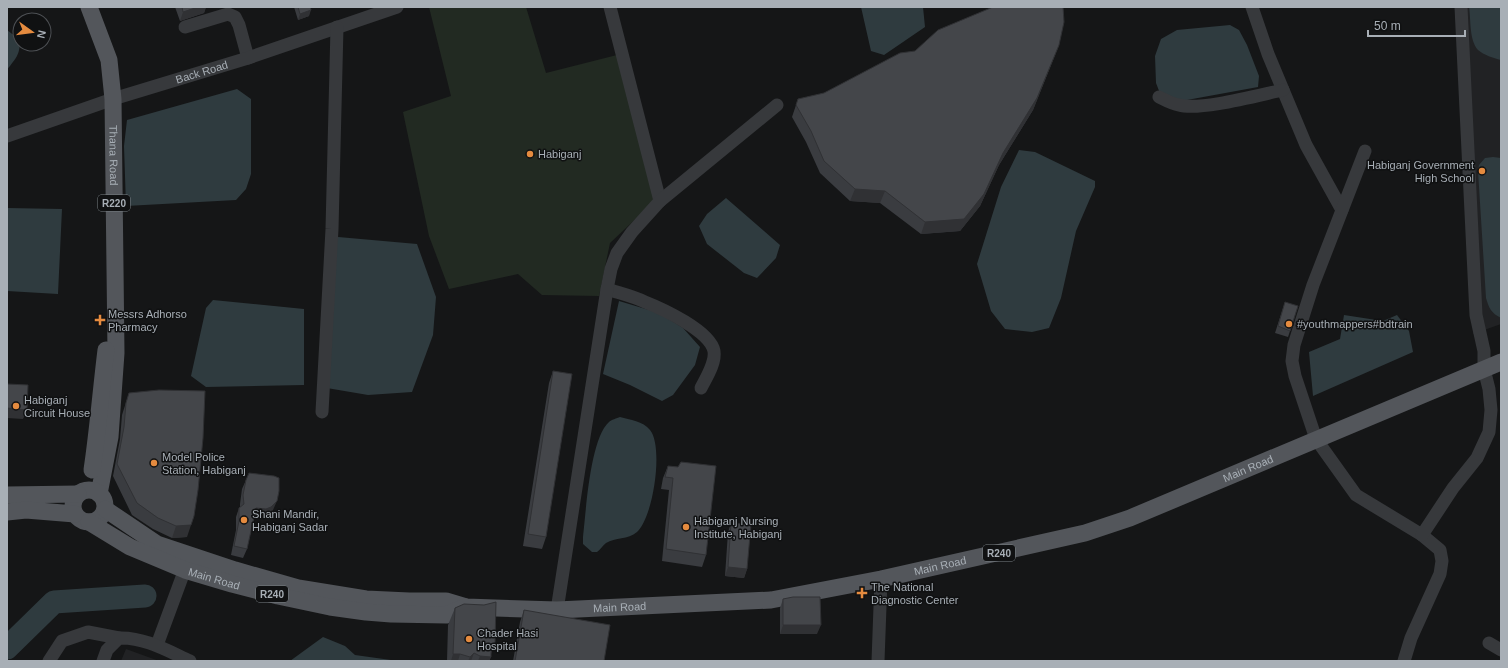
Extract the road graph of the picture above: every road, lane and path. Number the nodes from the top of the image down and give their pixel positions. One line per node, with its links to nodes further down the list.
1 (89, 7): 11 (main road, R220)
2 (397, 7): 7 (street, Back Road)
3 (610, 7): 15 (street)
4 (1252, 7): 9 (street)
5 (1460, 7): 19 (street)
6 (185, 27): 8 (street)
7 (337, 27): 8 (street, Back Road); 21 (street)
8 (248, 58): 11 (street, Back Road)
9 (1283, 90): 10 (street); 16 (street)
10 (1159, 97)
11 (113, 98): 13 (street, Back Road); 24 (main road, Thana Road / R220)
12 (777, 105): 15 (street)
13 (7, 136)
14 (1365, 151): 16 (street)
15 (660, 201): 17 (street)
16 (1342, 210): 22 (street)
17 (607, 289): 20 (street); 30 (street)
18 (1501, 362): 19 (main road, Main Road / R240)
19 (1484, 369): 22 (main road, Main Road / R240); 27 (street)
20 (701, 388)
21 (322, 412)
22 (1316, 439): 27 (street); 29 (main road, Main Road / R240)
23 (7, 496): 24 (main road)
24 (93, 496): 26 (main road); 26 (main road, Thana Road); 28 (main road, Main Road / R240)
25 (7, 512): 26 (main road, Main Road / R240)
26 (82, 518): 28 (main road, Main Road / R240)
27 (1422, 535): 39 (street)
28 (188, 563): 30 (main road, Main Road / R240); 33 (street)
29 (880, 579): 30 (main road, Main Road / R240); 38 (street)
30 (557, 610)
31 (119, 638): 33 (street); 35 (street); 36 (street)
32 (1489, 644): 34 (street)
33 (157, 645): 37 (street)
34 (1501, 650)
35 (48, 661)
36 (103, 661)
37 (190, 661)
38 (878, 661)
39 (1404, 661)

